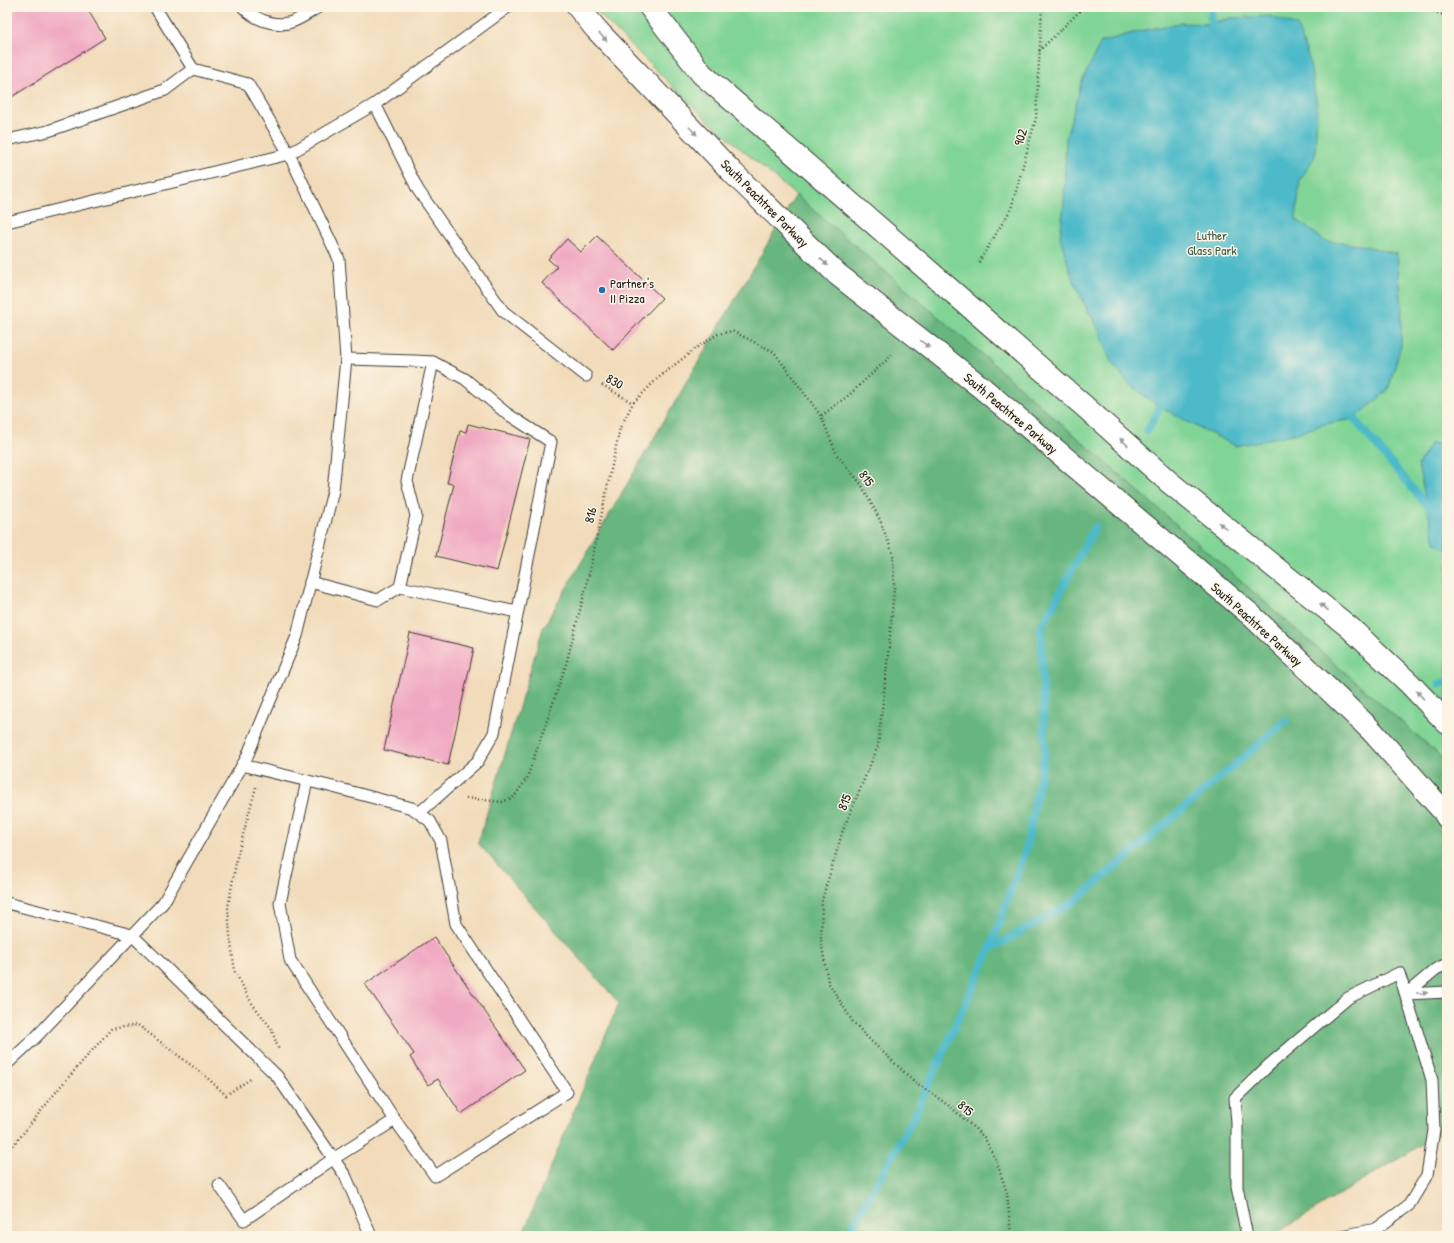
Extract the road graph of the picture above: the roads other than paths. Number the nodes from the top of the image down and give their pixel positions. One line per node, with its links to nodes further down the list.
1 (154, 7): 7 (lane)
2 (243, 7): 3 (lane)
3 (319, 7)
4 (508, 7): 8 (lane)
5 (578, 7): 22 (main road, South Peachtree Parkway, one-way to 22)
6 (650, 7): 18 (main road, one-way to 6)
7 (193, 69): 9 (lane); 10 (lane)
8 (375, 104): 10 (lane); 14 (lane)
9 (7, 140)
10 (289, 154): 11 (lane); 12 (lane)
11 (7, 222)
12 (346, 359): 13 (lane); 15 (lane)
13 (433, 362): 16 (lane); 17 (lane)
14 (586, 376)
15 (310, 582): 16 (lane); 19 (lane)
16 (400, 587): 17 (lane)
17 (517, 612): 21 (lane)
18 (1447, 723)
19 (242, 765): 20 (lane); 24 (lane)
20 (307, 781): 21 (lane); 29 (lane)
21 (419, 813): 29 (lane)
22 (1447, 817)
23 (7, 903): 24 (lane)
24 (132, 935): 28 (lane); 30 (lane)
25 (1447, 964): 27 (lane)
26 (1447, 992): 27 (lane, one-way to 26)
27 (1406, 994): 33 (lane); 34 (lane)
28 (7, 1064)
29 (395, 1120): 30 (lane)
30 (333, 1159): 31 (lane); 32 (lane)
31 (219, 1186)
32 (372, 1236)
33 (1247, 1236)
34 (1342, 1236)

